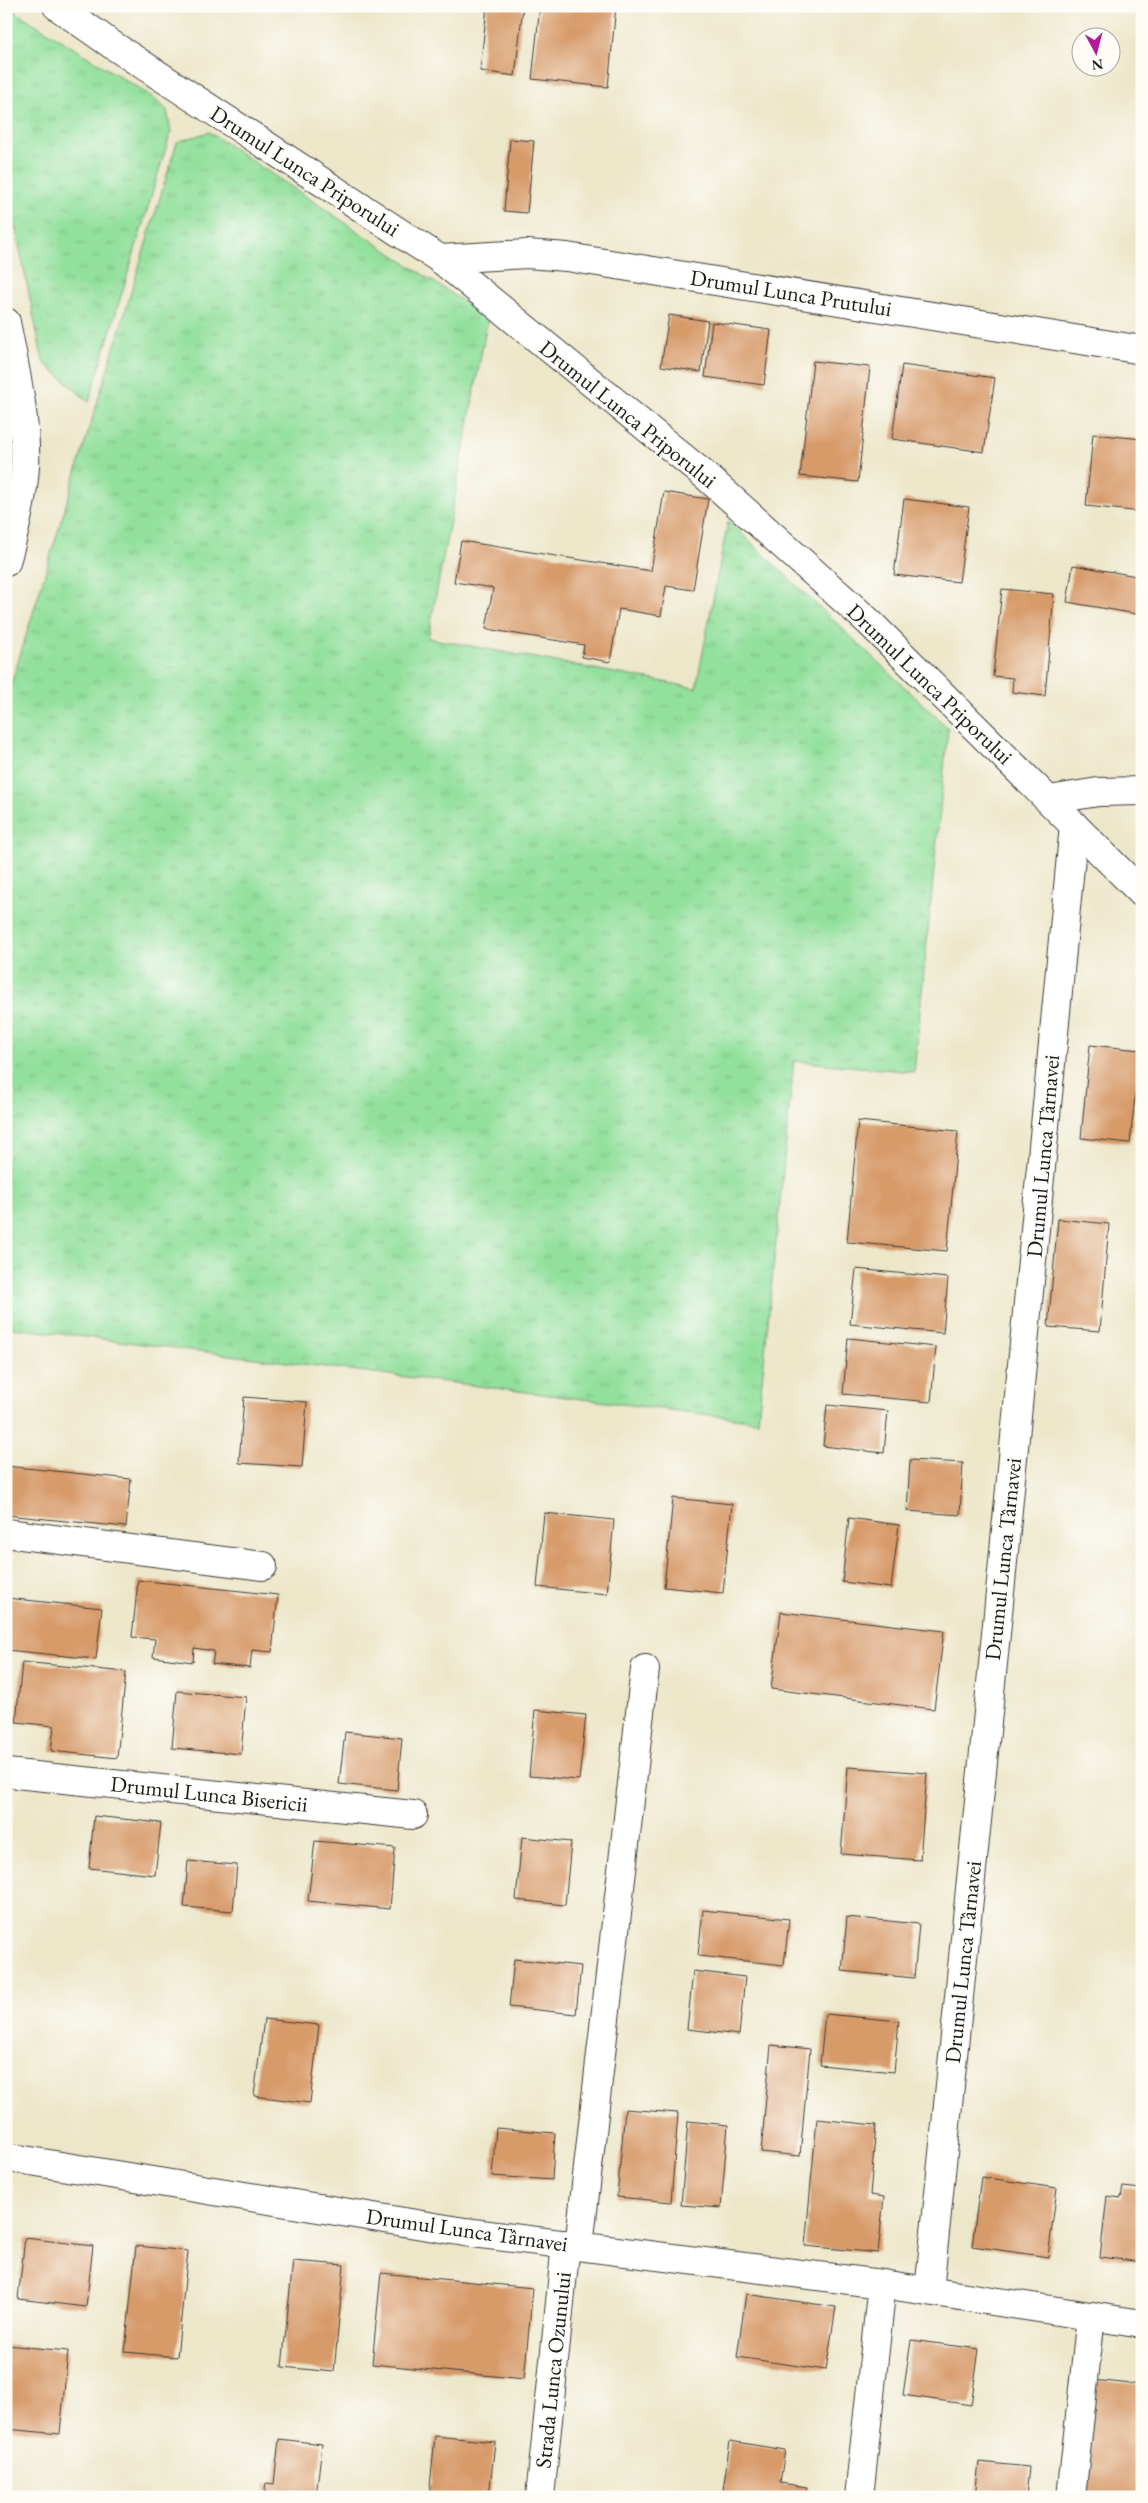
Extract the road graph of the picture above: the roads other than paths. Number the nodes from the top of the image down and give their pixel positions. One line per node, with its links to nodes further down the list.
1 (58, 6): 2 (street, Drumul Lunca Priporului)
2 (440, 259): 4 (street, Drumul Lunca Prutului); 7 (street, Drumul Lunca Priporului)
3 (6, 322): 5 (street)
4 (1142, 350)
5 (6, 562)
6 (1142, 791): 7 (street)
7 (1049, 800): 8 (street, Drumul Lunca Priporului)
8 (1074, 826): 9 (street, Drumul Lunca Priporului); 18 (street, Drumul Lunca Târnavei)
9 (1142, 893)
10 (6, 1533): 11 (street)
11 (263, 1566)
12 (645, 1668): 16 (street, Strada Lunca Ozunului)
13 (6, 1773): 14 (street, Drumul Lunca Bisericii)
14 (413, 1815)
15 (6, 2157): 16 (street, Drumul Lunca Târnavei)
16 (572, 2245): 17 (street, Drumul Lunca Târnavei); 21 (street, Strada Lunca Ozunului)
17 (882, 2284): 18 (street, Drumul Lunca Târnavei); 22 (street)
18 (929, 2291): 19 (street, Drumul Lunca Târnavei)
19 (1091, 2316): 20 (street, Drumul Lunca Târnavei); 23 (street)
20 (1142, 2324)
21 (540, 2497)
22 (859, 2497)
23 (1071, 2497)

